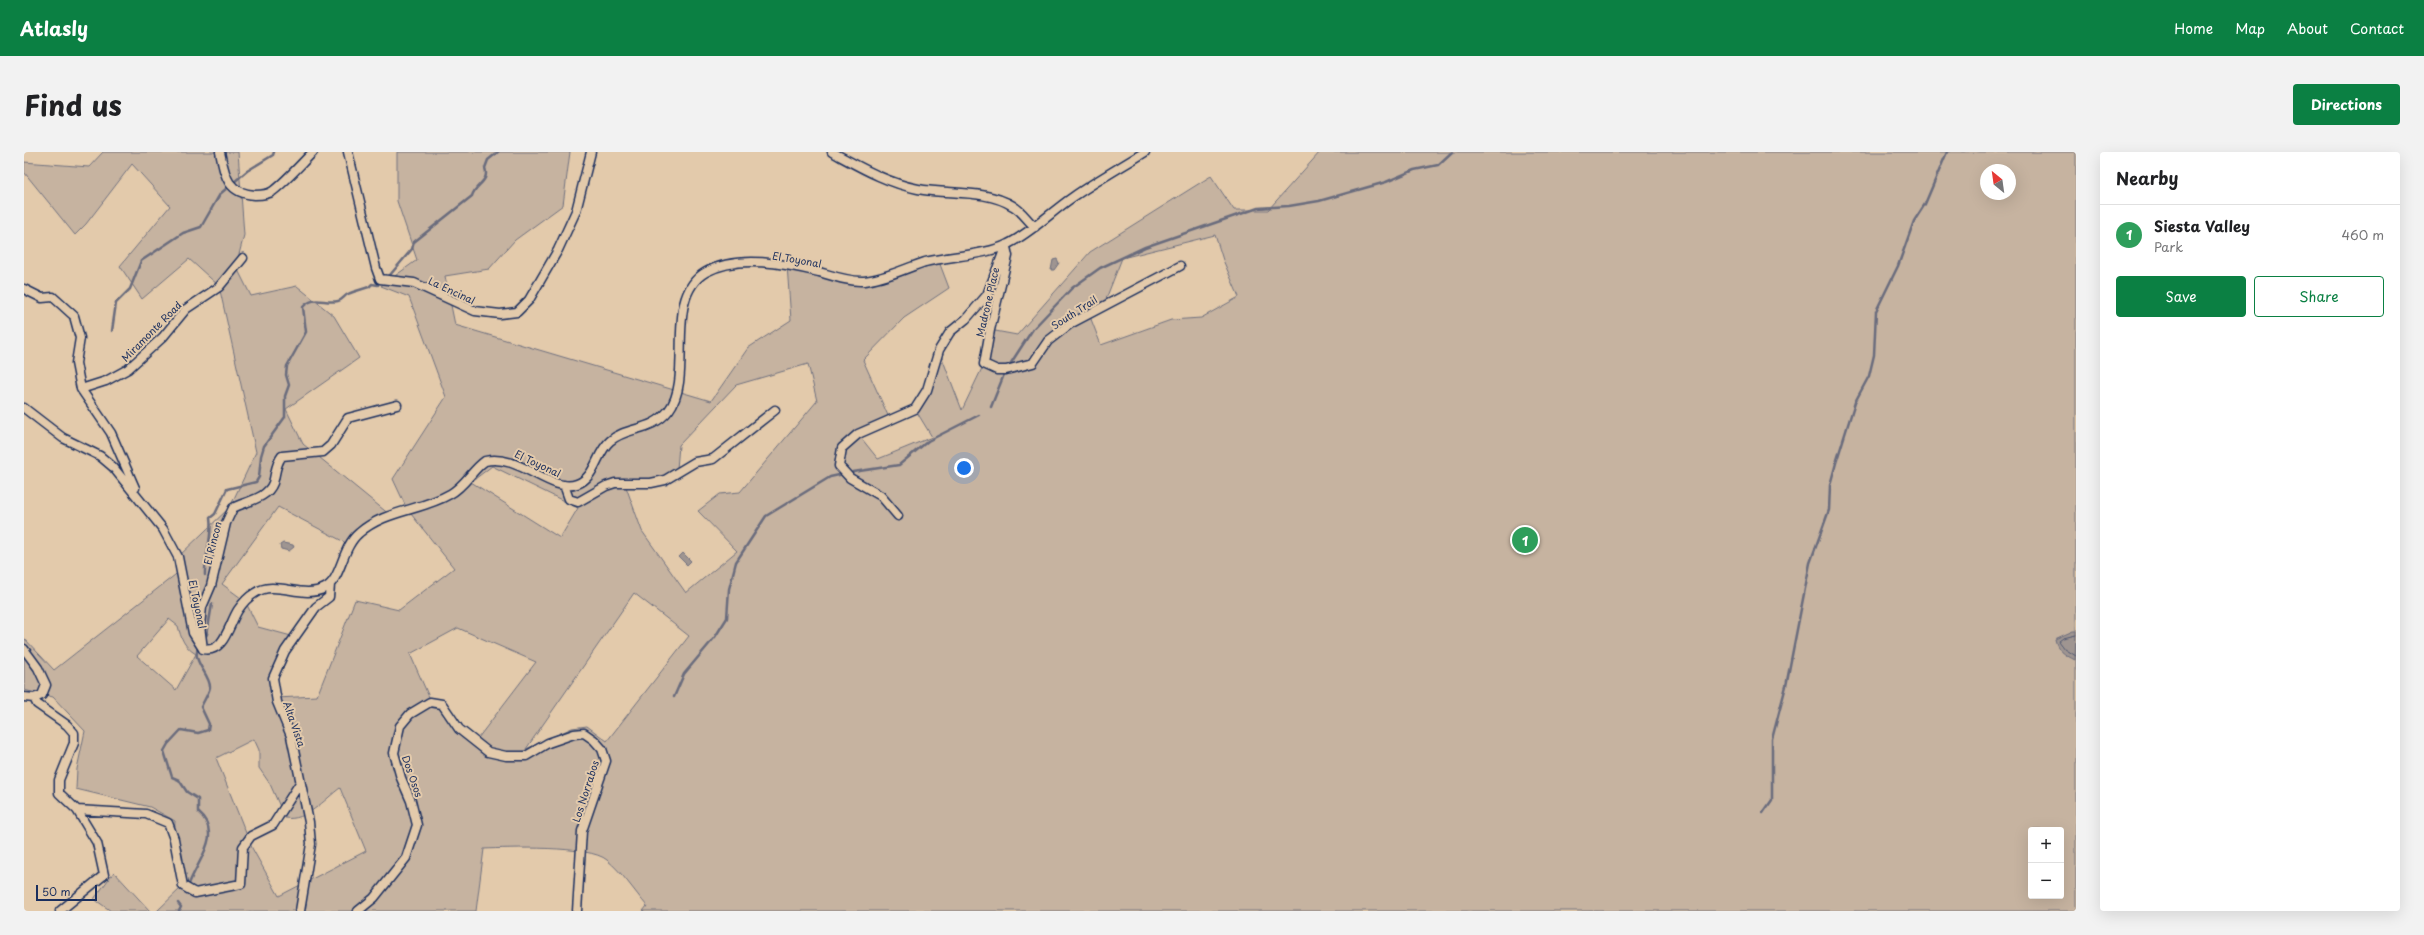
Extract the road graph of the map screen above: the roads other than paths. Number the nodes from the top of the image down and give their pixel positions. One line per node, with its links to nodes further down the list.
1 (220, 152): 2 (street)
2 (313, 152)
3 (348, 152): 4 (street, La Encinal)
4 (591, 152)
5 (832, 152): 7 (street)
6 (1145, 152): 7 (street, El Toyonal)
7 (1035, 227): 8 (street, El Toyonal)
8 (1006, 245): 12 (street, Madrone Place); 17 (street, El Toyonal); 19 (street)
9 (243, 258): 13 (street, Miramonte Road)
10 (1180, 266): 12 (street, South Trail)
11 (24, 289): 13 (street)
12 (984, 364)
13 (81, 389): 18 (street)
14 (397, 405): 22 (street, El Rincon)
15 (24, 408): 18 (street, El Toyonal)
16 (775, 410): 17 (street)
17 (564, 485): 20 (street, El Toyonal)
18 (140, 498): 22 (street, El Toyonal)
19 (898, 516)
20 (330, 584): 22 (street); 26 (street, Alta Vista)
21 (24, 649): 24 (street)
22 (203, 649)
23 (24, 697): 24 (street)
24 (34, 698): 27 (street)
25 (584, 733): 30 (street, Dos Osos); 31 (street, Los Norrabos)
26 (300, 783): 27 (street); 29 (street, Alta Vista)
27 (77, 810): 28 (street)
28 (60, 911)
29 (300, 911)
30 (358, 911)
31 (577, 911)

